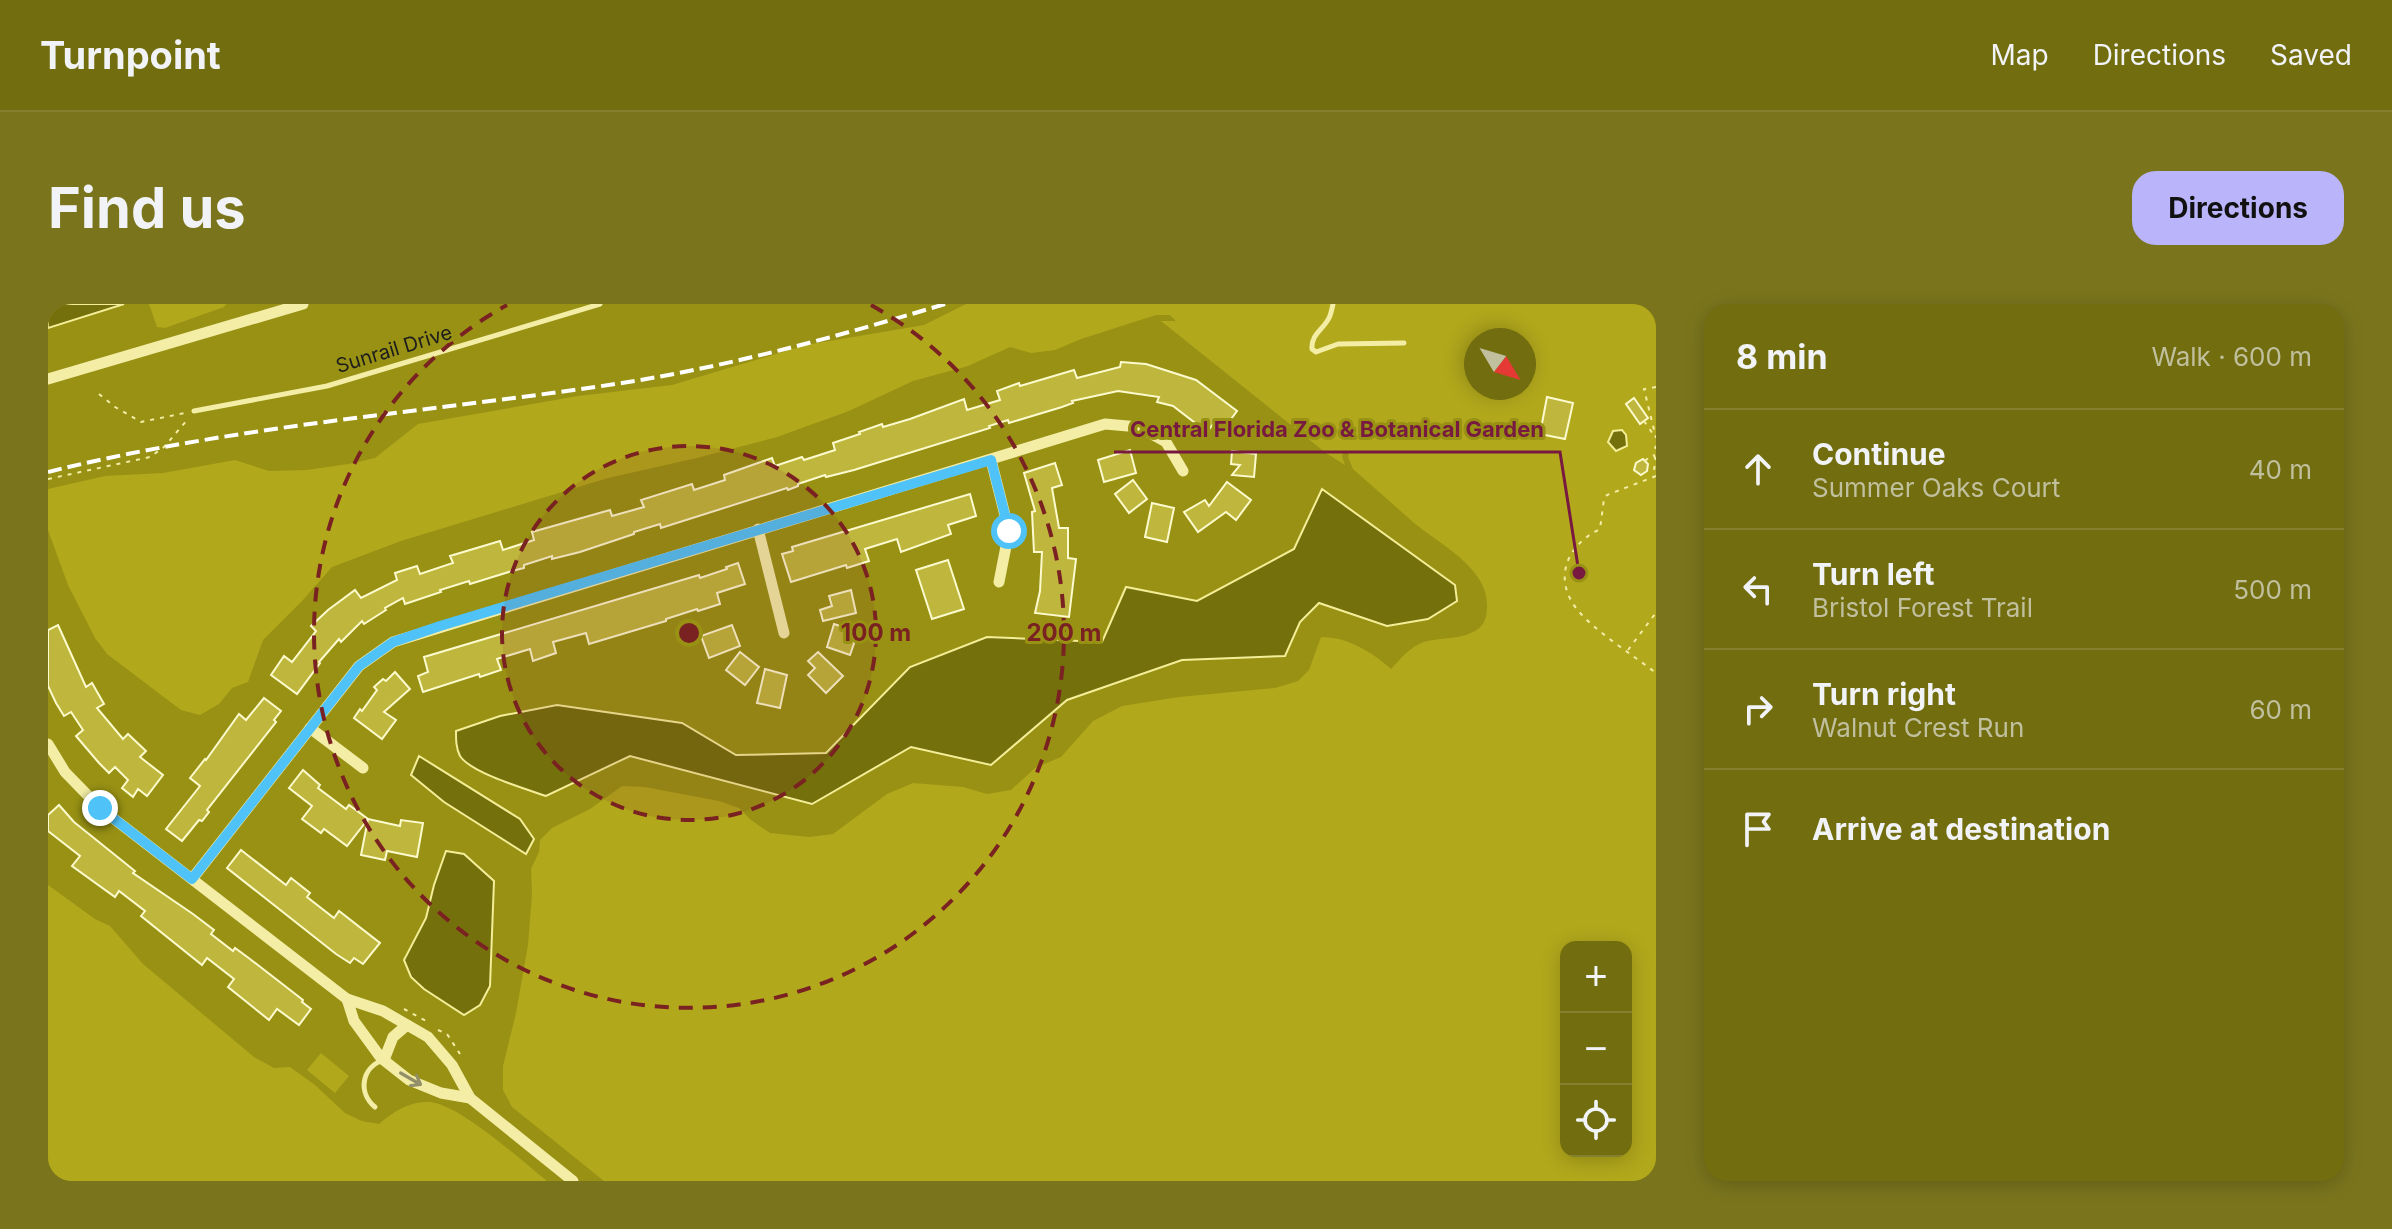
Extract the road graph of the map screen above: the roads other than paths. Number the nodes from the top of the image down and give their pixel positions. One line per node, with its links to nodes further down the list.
1 (300, 304): 5 (street)
2 (600, 304): 6 (lane, Sunrail Drive)
3 (1333, 304): 4 (lane)
4 (1404, 343)
5 (48, 379)
6 (194, 411)
7 (991, 460): 8 (street); 9 (street); 10 (street)
8 (1183, 471)
9 (758, 529): 11 (street); 12 (street)
10 (999, 582)
11 (784, 633)
12 (310, 728): 14 (street); 15 (street)
13 (48, 744): 15 (street)
14 (363, 768)
15 (192, 879): 16 (street)
16 (347, 999): 17 (street); 18 (street)
17 (407, 1025): 18 (street); 19 (street)
18 (384, 1060): 19 (street, one-way to 19); 20 (lane)
19 (470, 1098): 21 (street)
20 (375, 1107)
21 (573, 1181)

